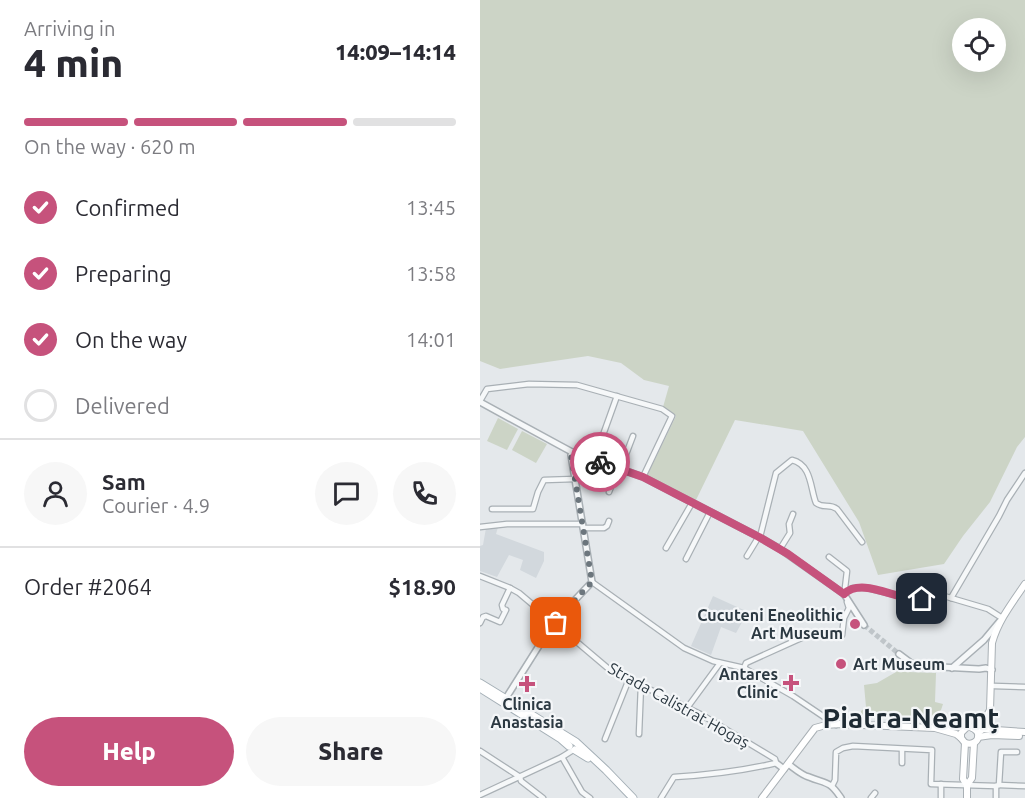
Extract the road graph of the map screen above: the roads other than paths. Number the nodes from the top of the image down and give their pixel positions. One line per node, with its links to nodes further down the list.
1 (617, 396): 2 (street); 5 (street); 8 (street)
2 (480, 401): 4 (street)
3 (633, 436): 6 (street)
4 (572, 452): 5 (street); 9 (street)
5 (594, 460): 6 (street)
6 (619, 469): 8 (street); 10 (street)
7 (1025, 474): 30 (street)
8 (643, 477): 11 (street)
9 (575, 479): 12 (street); 16 (street)
10 (609, 492)
11 (692, 503): 13 (street); 20 (street)
12 (492, 509)
13 (710, 512): 18 (street); 24 (street)
14 (793, 514): 21 (street)
15 (609, 521): 16 (street)
16 (583, 526): 17 (street); 26 (street)
17 (480, 528)
18 (759, 537): 19 (street); 21 (street); 22 (street)
19 (862, 542)
20 (666, 548)
21 (780, 549): 29 (street)
22 (747, 556)
23 (829, 557): 29 (street)
24 (686, 559)
25 (480, 576): 28 (street, Strada Calistrat Hogaș)
26 (592, 582): 32 (street); 36 (street)
27 (1025, 584): 31 (main road)
28 (510, 588): 32 (street, Strada Calistrat Hogaș); 33 (street)
29 (845, 593): 30 (street); 34 (street); 37 (street)
30 (951, 598): 31 (street)
31 (1002, 618): 38 (street); 39 (main road)
32 (554, 622): 40 (street, Strada Calistrat Hogaș); 46 (street)
33 (480, 623)
34 (864, 625)
35 (899, 654): 38 (street)
36 (720, 663): 37 (street); 47 (street)
37 (744, 668): 48 (street)
38 (952, 668): 39 (street)
39 (987, 671): 43 (main road); 54 (main road)
40 (629, 679): 42 (street, Strada Calistrat Hogaș); 57 (street)
41 (480, 682): 46 (main road)
42 (641, 685): 47 (street, Strada Calistrat Hogaș); 55 (street)
43 (994, 686): 44 (street); 49 (main road)
44 (1025, 687)
45 (480, 688): 59 (main road)
46 (506, 698): 59 (main road)
47 (687, 708): 64 (street, Strada Calistrat Hogaș)
48 (825, 716): 50 (street); 51 (street)
49 (992, 716): 53 (main road); 54 (main road)
50 (836, 724): 51 (main road); 52 (main road)
51 (815, 728): 66 (main road)
52 (935, 728): 54 (main road); 58 (main road)
53 (996, 730): 54 (main road); 56 (main road)
54 (975, 732): 56 (main road); 58 (main road); 58 (main road); 68 (main road)
55 (639, 734)
56 (1025, 734)
57 (605, 739)
58 (963, 740): 68 (main road)
59 (573, 747): 63 (street); 77 (main road)
60 (902, 749): 65 (street); 69 (street); 71 (street)
61 (480, 751): 67 (street)
62 (1017, 752): 70 (street)
63 (564, 756): 67 (street); 76 (street)
64 (776, 763): 66 (street); 74 (street)
65 (902, 763)
66 (786, 766): 71 (street); 78 (main road)
67 (520, 777): 73 (street); 75 (street)
68 (967, 782): 69 (street); 70 (street); 81 (main road)
69 (941, 784): 80 (street)
70 (998, 785): 72 (street); 82 (street)
71 (832, 786): 79 (street)
72 (1025, 786)
73 (480, 795)
74 (663, 797)
75 (543, 798)
76 (590, 798)
77 (631, 798)
78 (762, 798)
79 (841, 798)
80 (941, 798)
81 (967, 798)
82 (996, 798)

